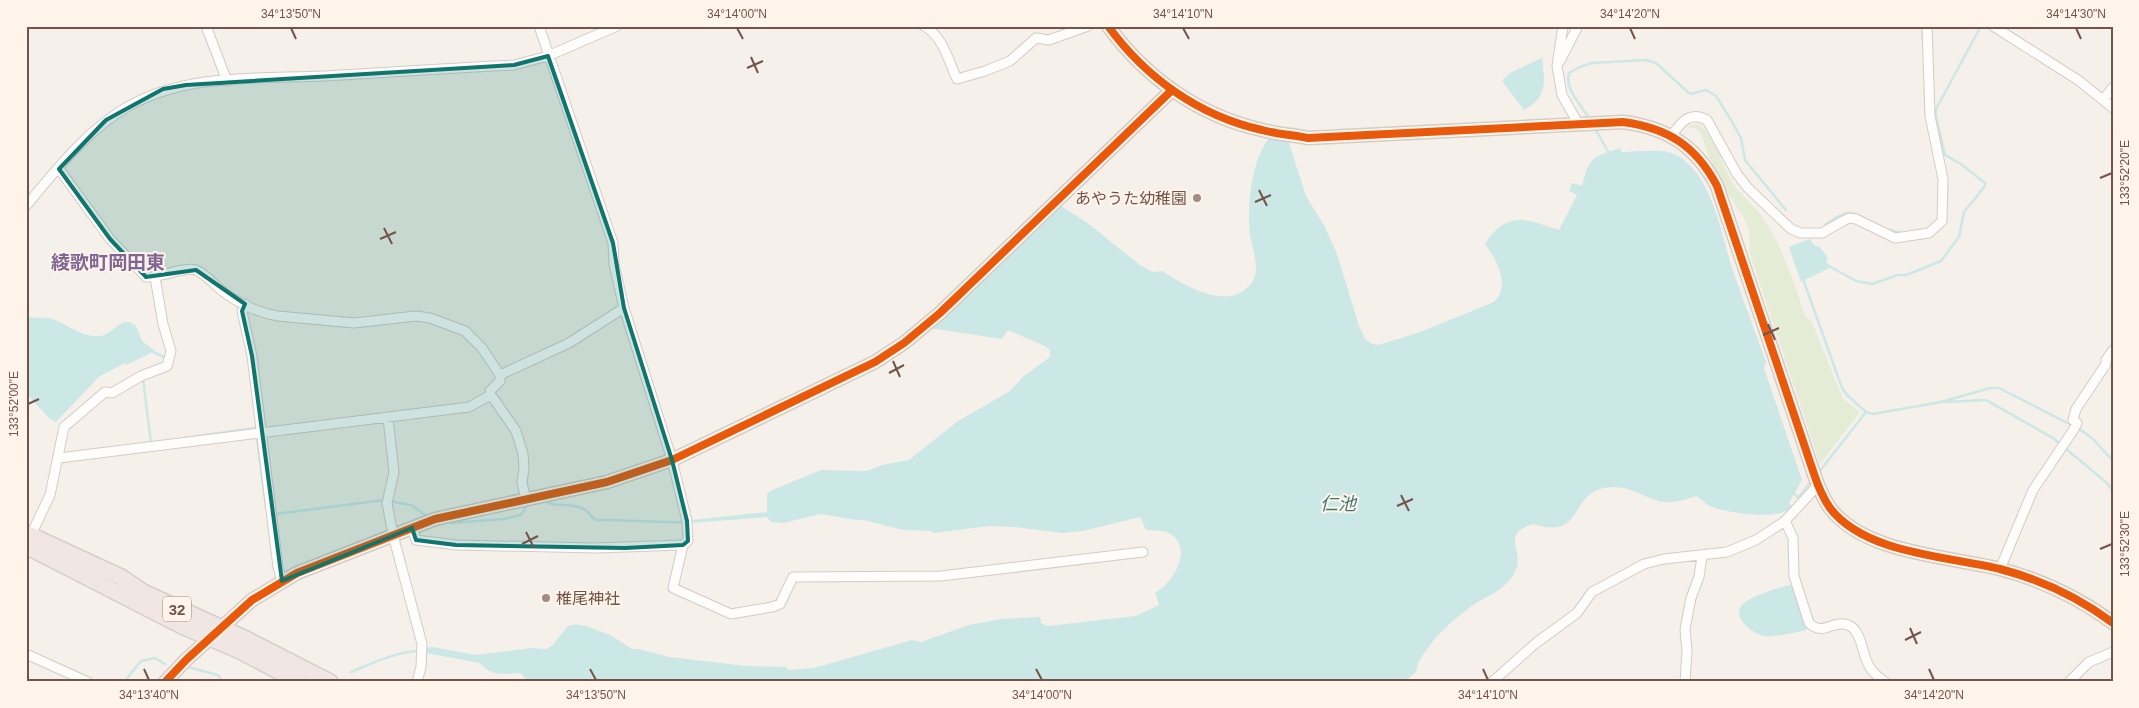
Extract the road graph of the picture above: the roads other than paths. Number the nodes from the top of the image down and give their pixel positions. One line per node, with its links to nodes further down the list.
1 (206, 26): 13 (street)
2 (539, 26): 11 (street)
3 (617, 26): 11 (street)
4 (924, 26): 5 (street)
5 (1088, 26)
6 (1108, 26): 15 (street)
7 (1562, 26): 12 (street)
8 (1578, 26): 12 (street)
9 (1927, 26): 19 (street)
10 (1993, 26): 16 (street)
11 (548, 56): 13 (street); 24 (street)
12 (1558, 66): 18 (street)
13 (227, 81): 20 (street)
14 (2113, 86): 16 (street)
15 (1171, 91): 18 (street); 31 (street)
16 (2103, 100): 17 (street)
17 (2113, 108)
18 (1581, 123): 19 (street)
19 (1672, 135): 32 (street)
20 (59, 169): 21 (street); 22 (street)
21 (27, 202)
22 (155, 278): 23 (street); 30 (street)
23 (245, 304): 26 (street); 29 (street)
24 (624, 308): 26 (street); 31 (street)
25 (2113, 350): 41 (street)
26 (500, 375): 27 (street)
27 (491, 395): 28 (street); 33 (street)
28 (388, 418): 29 (street); 36 (street)
29 (262, 432): 30 (street); 42 (street)
30 (59, 458): 37 (street)
31 (672, 460): 33 (street); 38 (street)
32 (1816, 480): 34 (street); 41 (street)
33 (526, 499): 35 (street)
34 (1785, 521): 40 (street); 54 (street)
35 (412, 528): 36 (street); 38 (street)
36 (393, 535): 42 (street); 51 (street)
37 (28, 538): 44 (highway, 32)
38 (683, 545): 39 (street)
39 (1143, 552)
40 (1702, 556): 52 (street); 53 (street)
41 (2000, 569): 43 (street)
42 (282, 581): 44 (street)
43 (2113, 623)
44 (215, 633): 48 (street); 49 (highway, 32); 50 (highway, 32)
45 (2113, 652): 55 (street)
46 (26, 654): 47 (street)
47 (88, 682)
48 (164, 682)
49 (299, 682)
50 (330, 682)
51 (417, 682)
52 (1492, 682)
53 (1684, 682)
54 (1885, 682)
55 (2069, 682)

